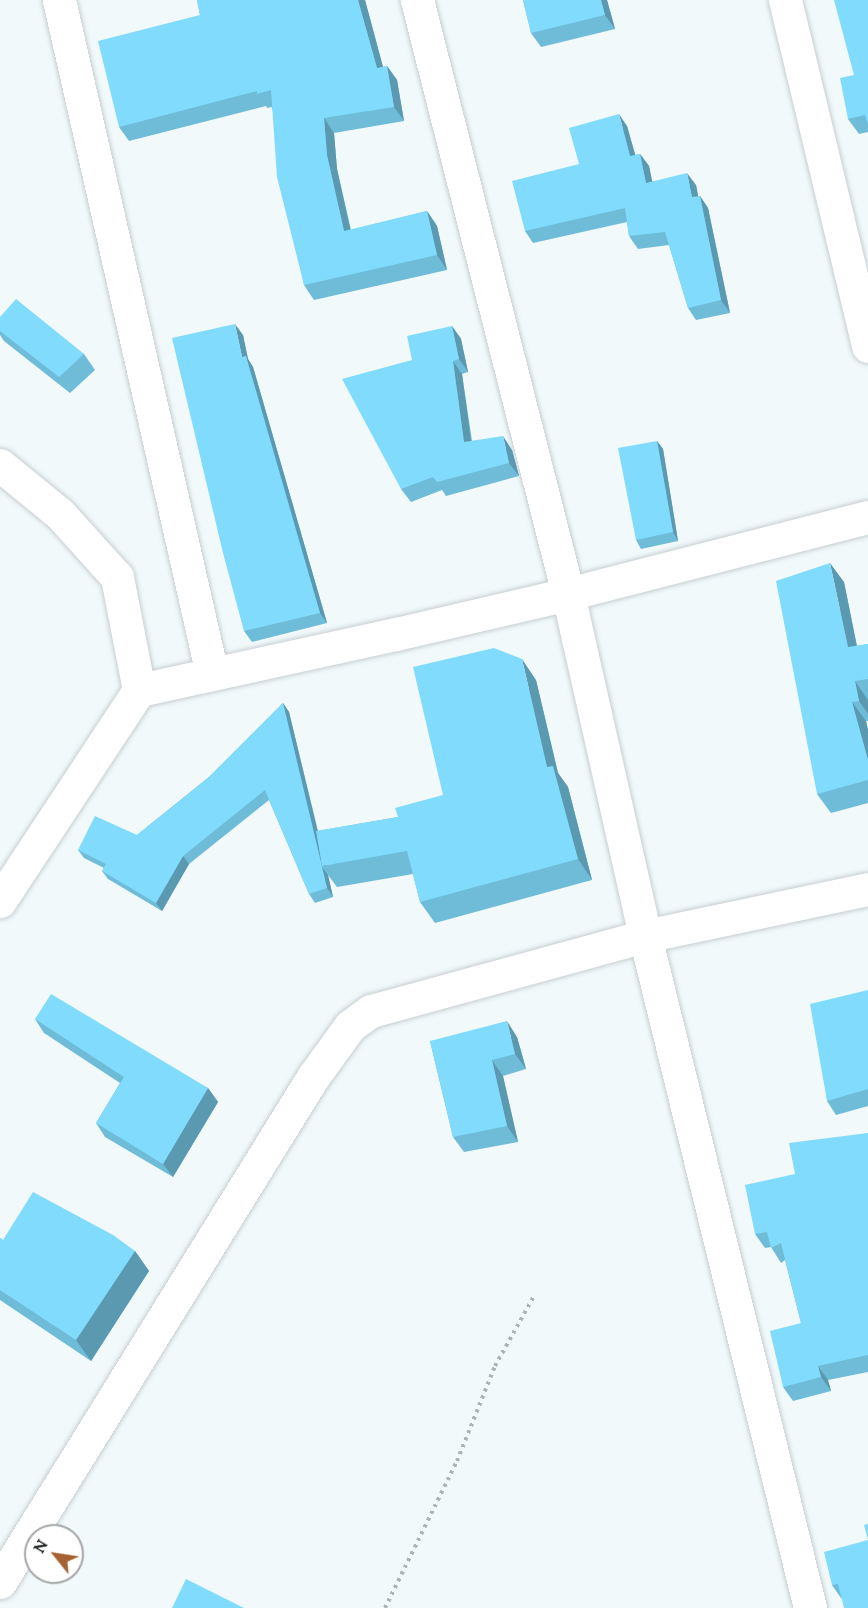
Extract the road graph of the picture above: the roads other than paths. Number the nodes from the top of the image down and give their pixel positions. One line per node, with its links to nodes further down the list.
1 (59, 0): 8 (street)
2 (417, 0): 7 (street)
3 (785, 0): 4 (street)
4 (868, 346)
5 (0, 465): 9 (street)
6 (868, 517): 7 (street)
7 (568, 594): 8 (street); 12 (street)
8 (212, 674): 9 (street)
9 (139, 690): 11 (street)
10 (868, 889): 12 (street)
11 (0, 901)
12 (645, 936): 13 (street); 14 (street)
13 (0, 1582)
14 (810, 1608)

